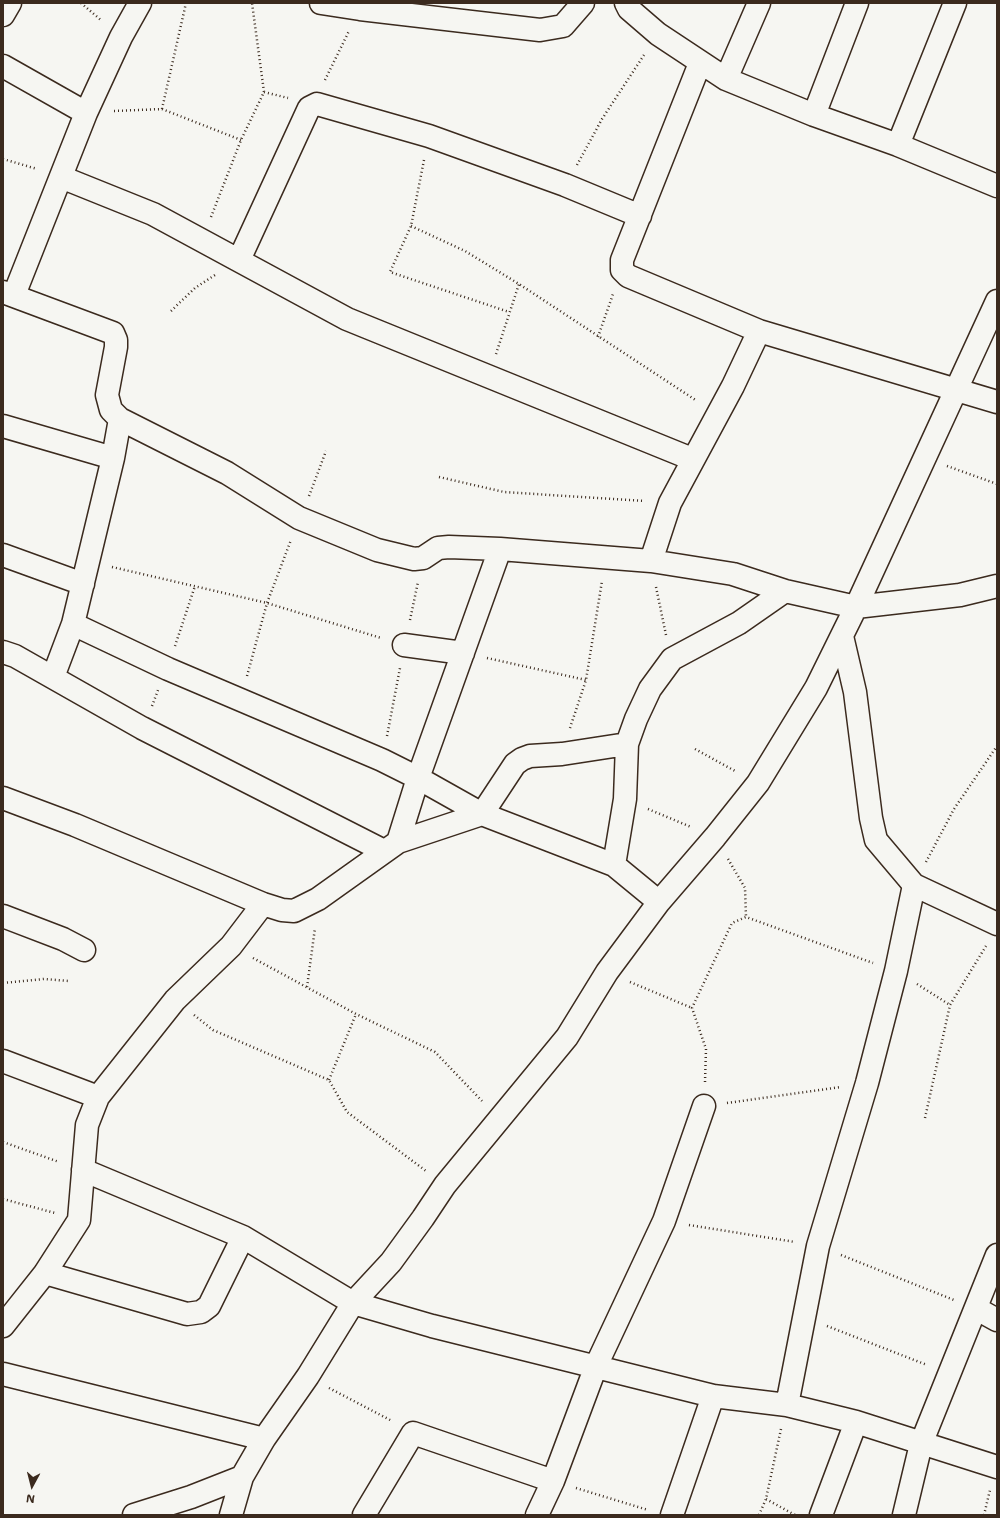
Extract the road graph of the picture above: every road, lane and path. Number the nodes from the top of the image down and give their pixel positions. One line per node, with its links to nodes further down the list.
1 (10, 3): 12 (street)
2 (140, 3): 19 (street)
3 (186, 3): 18 (path)
4 (252, 3): 22 (path)
5 (321, 3): 11 (street)
6 (584, 3): 11 (street)
7 (759, 3): 16 (street)
8 (858, 3): 20 (street)
9 (955, 3): 23 (street)
10 (629, 5): 13 (street)
11 (360, 9): 17 (path)
12 (3, 15)
13 (658, 34): 14 (street); 26 (path)
14 (700, 63): 16 (street); 28 (street)
15 (3, 66): 19 (street)
16 (726, 79): 20 (street)
17 (313, 105): 21 (street); 31 (street)
18 (162, 109): 19 (path); 22 (path)
19 (86, 113): 25 (street)
20 (814, 115): 23 (street)
21 (429, 136): 26 (street); 29 (path)
22 (241, 140): 30 (path)
23 (898, 145): 27 (street)
24 (3, 159): 25 (path)
25 (61, 177): 30 (street); 34 (street)
26 (565, 185): 28 (street)
27 (997, 186)
28 (640, 216): 32 (street)
29 (411, 226): 33 (path); 37 (path)
30 (203, 240): 31 (street)
31 (239, 260): 36 (path); 40 (street)
32 (622, 270): 38 (street); 39 (path)
33 (519, 284): 37 (path); 39 (path)
34 (9, 294): 44 (street)
35 (997, 301): 41 (street)
36 (171, 311)
37 (509, 312): 40 (path)
38 (759, 331): 41 (street); 43 (street)
39 (598, 337): 43 (path)
40 (490, 376): 49 (street)
41 (958, 389): 42 (street); 48 (street)
42 (997, 402)
43 (718, 414): 49 (street)
44 (120, 419): 47 (street); 53 (street)
45 (3, 426): 47 (street)
46 (326, 451): 53 (path)
47 (113, 458): 58 (street)
48 (924, 458): 51 (path); 65 (street)
49 (692, 459): 52 (street)
50 (439, 477): 52 (path)
51 (997, 484)
52 (670, 503): 59 (street)
53 (299, 518): 57 (street); 64 (path)
54 (500, 548): 56 (street); 57 (street); 70 (street)
55 (3, 555): 60 (street)
56 (606, 557): 59 (street); 74 (path)
57 (423, 558): 68 (path)
58 (88, 561): 60 (street); 61 (path)
59 (651, 561): 63 (street); 71 (path)
60 (82, 584): 66 (street)
61 (195, 586): 64 (path); 72 (path)
62 (997, 586): 65 (street)
63 (785, 591): 65 (street); 71 (street)
64 (267, 603): 68 (path); 75 (path)
65 (856, 607): 67 (street)
66 (73, 624): 72 (street); 73 (street)
67 (842, 636): 83 (street); 90 (street)
68 (404, 645): 70 (street); 81 (path)
69 (3, 652): 73 (street)
70 (463, 653): 74 (path); 82 (street)
71 (672, 659): 77 (street)
72 (168, 669): 75 (street); 76 (path)
73 (53, 678): 76 (street)
74 (586, 680): 80 (path)
75 (241, 700): 81 (street)
76 (142, 728): 88 (street)
77 (627, 744): 80 (street); 85 (street)
78 (997, 746): 90 (path)
79 (695, 749): 83 (path)
80 (562, 754): 86 (street)
81 (382, 760): 82 (street)
82 (418, 778): 86 (street); 88 (street)
83 (758, 783): 87 (street)
84 (3, 798): 93 (street)
85 (625, 799): 87 (path); 89 (street)
86 (482, 814): 88 (street); 89 (street)
87 (715, 837): 92 (street); 95 (path)
88 (391, 847): 91 (street)
89 (614, 865): 92 (street)
90 (914, 885): 96 (street); 99 (street)
91 (318, 899): 93 (street); 103 (path)
92 (659, 902): 100 (street)
93 (263, 904): 97 (street)
94 (3, 916): 98 (street)
95 (746, 917): 99 (path); 106 (path)
96 (993, 932): 105 (path)
97 (231, 946): 103 (path); 104 (street)
98 (84, 950)
99 (896, 971): 105 (path); 110 (street)
100 (607, 972): 106 (path); 114 (street)
101 (70, 981): 102 (path)
102 (3, 982)
103 (307, 987): 107 (path)
104 (175, 1000): 109 (path); 111 (street)
105 (950, 1005): 113 (path)
106 (692, 1008): 112 (path)
107 (356, 1014): 109 (path); 114 (path)
108 (3, 1061): 111 (street)
109 (329, 1080): 117 (path)
110 (867, 1083): 112 (path); 122 (street)
111 (98, 1097): 116 (street)
112 (704, 1106): 120 (street)
113 (925, 1118)
114 (500, 1120): 117 (street)
115 (3, 1142): 116 (path)
116 (83, 1170): 119 (street); 121 (street)
117 (445, 1185): 125 (street)
118 (3, 1199): 119 (path)
119 (78, 1220): 124 (street)
120 (664, 1221): 122 (path); 130 (street)
121 (243, 1237): 124 (street); 125 (street)
122 (818, 1246): 126 (path); 127 (street)
123 (997, 1255): 126 (street)
124 (45, 1274): 129 (street)
125 (353, 1303): 130 (street); 133 (street)
126 (977, 1309): 128 (street); 132 (street)
127 (804, 1317): 132 (path); 135 (street)
128 (997, 1320)
129 (3, 1326)
130 (596, 1366): 134 (street); 142 (street)
131 (3, 1374): 138 (street)
132 (949, 1375): 139 (street)
133 (308, 1376): 137 (path); 138 (street)
134 (713, 1396): 135 (street); 149 (street)
135 (787, 1405): 136 (street); 143 (path)
136 (856, 1422): 139 (street); 152 (street)
137 (413, 1433): 142 (street); 147 (street)
138 (264, 1439): 141 (street)
139 (922, 1444): 140 (street); 153 (street)
140 (997, 1467)
141 (242, 1477): 145 (street); 146 (street)
142 (553, 1481): 144 (path); 148 (street)
143 (766, 1499): 150 (path); 151 (path)
144 (650, 1510)
145 (134, 1515)
146 (231, 1515)
147 (364, 1515)
148 (537, 1515)
149 (672, 1515)
150 (759, 1515)
151 (794, 1515)
152 (821, 1515)
153 (904, 1515)

